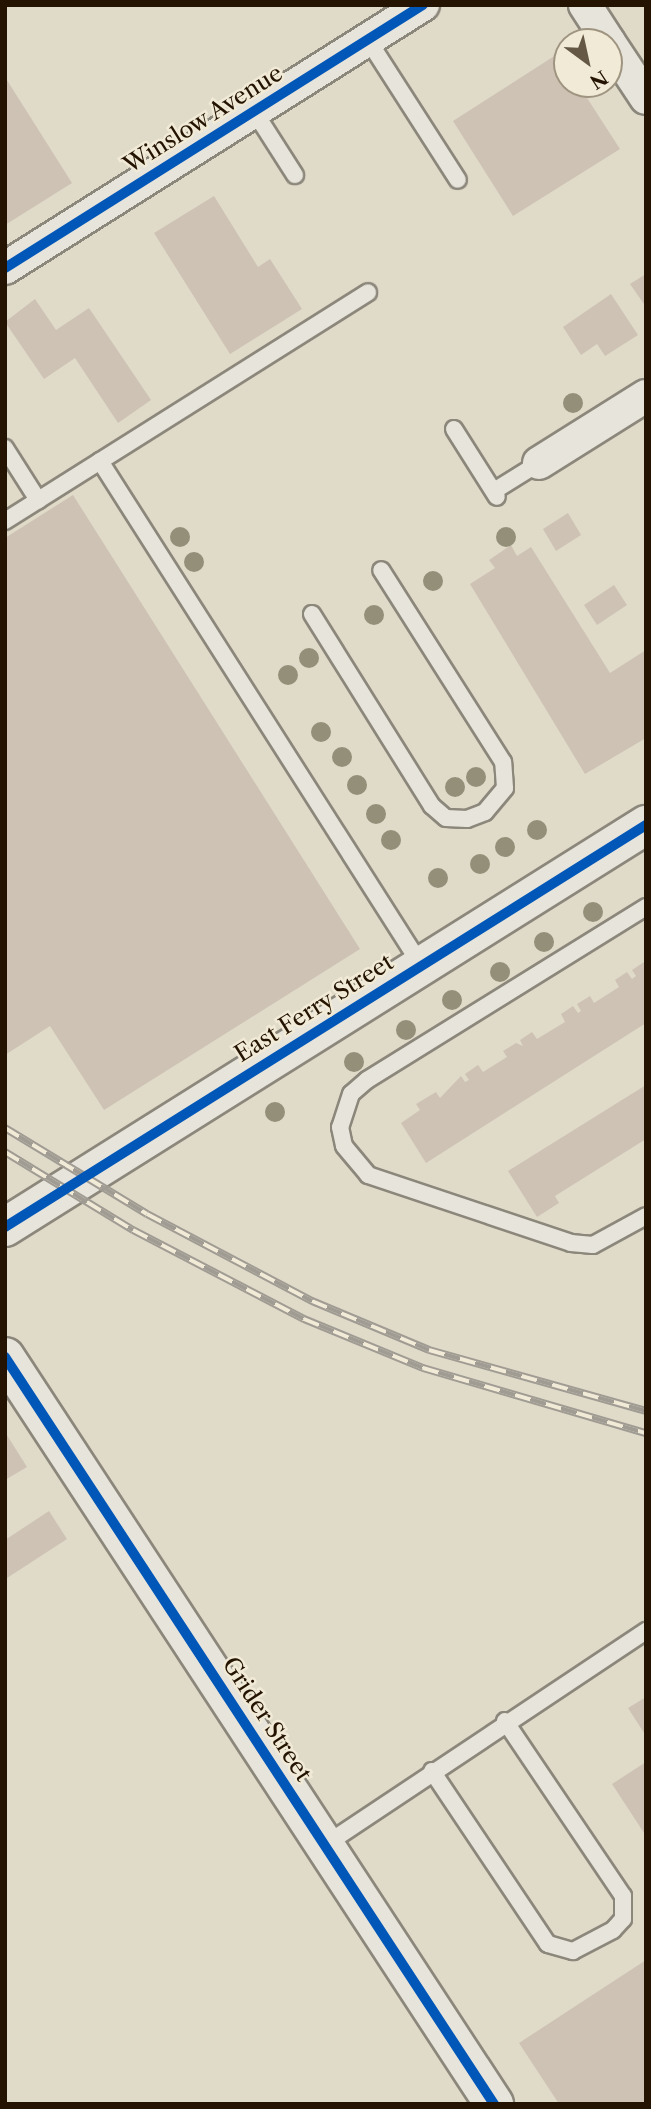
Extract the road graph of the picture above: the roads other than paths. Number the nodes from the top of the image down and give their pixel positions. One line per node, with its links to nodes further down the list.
1 (423, 5): 4 (street, Winslow Avenue)
2 (585, 5): 3 (street)
3 (600, 28)
4 (368, 40): 7 (street, Winslow Avenue); 9 (lane)
5 (623, 63): 6 (street)
6 (646, 98)
7 (254, 111): 8 (lane); 10 (street, Winslow Avenue)
8 (295, 175)
9 (458, 180)
10 (5, 268)
11 (368, 292): 15 (lane)
12 (646, 396): 16 (street)
13 (454, 429): 16 (lane)
14 (5, 449): 17 (lane)
15 (100, 461): 17 (lane); 23 (lane)
16 (539, 463)
17 (38, 500): 18 (lane)
18 (5, 521)
19 (382, 570): 20 (lane)
20 (312, 614)
21 (646, 825): 23 (street, East Ferry Street)
22 (646, 906): 24 (lane)
23 (421, 965): 25 (street, East Ferry Street)
24 (646, 1216)
25 (5, 1227)
26 (5, 1357): 30 (street, Grider Street)
27 (646, 1631): 28 (lane)
28 (505, 1721): 29 (lane); 29 (lane)
29 (432, 1771): 30 (lane)
30 (324, 1845): 31 (street, Grider Street)
31 (491, 2103)

